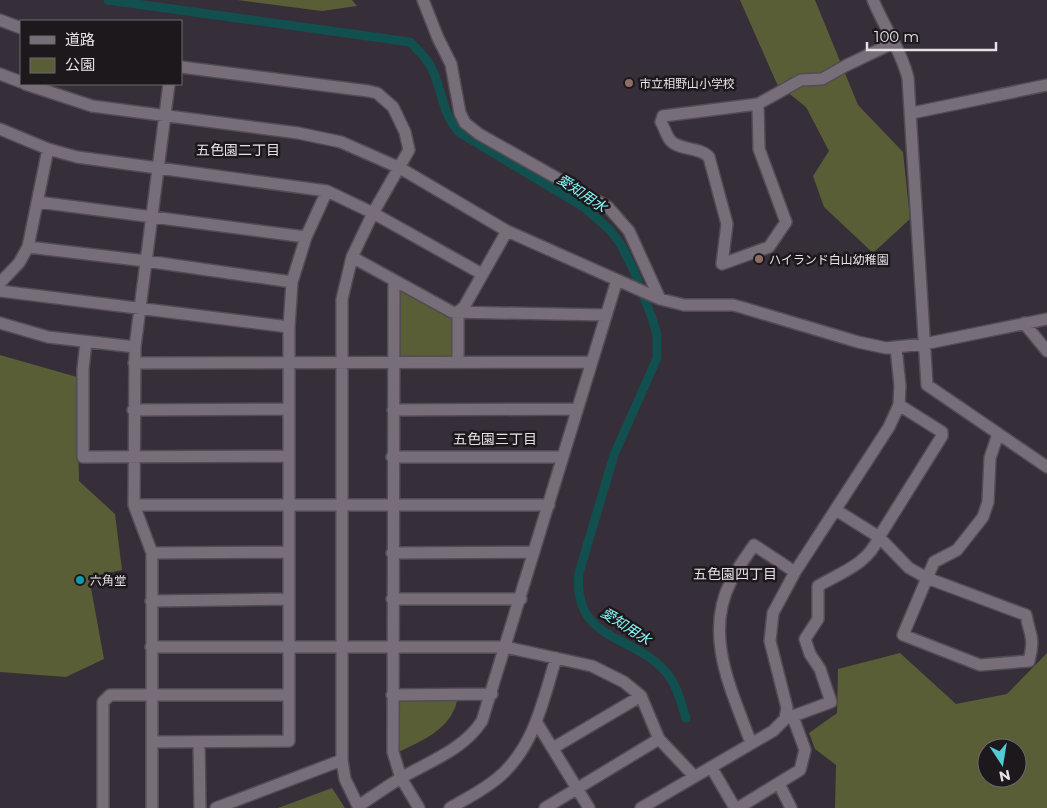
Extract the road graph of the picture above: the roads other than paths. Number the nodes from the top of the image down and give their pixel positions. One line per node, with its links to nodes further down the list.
1 (423, 0): 34 (street)
2 (873, 0): 5 (street)
3 (0, 21): 4 (street)
4 (20, 28)
5 (893, 43): 12 (street); 13 (street)
6 (182, 67): 18 (street)
7 (0, 74): 8 (street)
8 (20, 82)
9 (28, 85): 14 (street)
10 (169, 85): 14 (street)
11 (1047, 85): 13 (street)
12 (758, 104): 12 (street)
13 (912, 113): 43 (street)
14 (165, 117): 17 (street); 18 (street)
15 (0, 129): 16 (street)
16 (48, 149): 17 (street); 20 (street)
17 (158, 168): 19 (street); 22 (street)
18 (400, 168): 21 (street); 23 (street)
19 (327, 191): 21 (street); 24 (street)
20 (38, 202): 22 (street); 25 (street)
21 (373, 212): 26 (street); 28 (street)
22 (152, 216): 24 (street); 27 (street)
23 (507, 231): 28 (street); 29 (street)
24 (306, 237): 30 (street)
25 (28, 247): 27 (street); 32 (street)
26 (352, 257): 31 (street); 47 (street)
27 (146, 261): 30 (street); 35 (street)
28 (482, 274): 36 (street)
29 (617, 280): 34 (street); 37 (street)
30 (292, 282): 41 (street)
31 (394, 282): 36 (street); 49 (street)
32 (0, 283)
33 (0, 291): 35 (street)
34 (658, 298): 44 (street)
35 (140, 308): 41 (street); 45 (street)
36 (458, 312): 37 (street); 50 (street)
37 (606, 315): 51 (street)
38 (1047, 319): 40 (street)
39 (0, 323): 42 (street)
40 (1024, 324): 43 (street); 46 (street)
41 (289, 327): 48 (street)
42 (86, 342): 45 (street); 60 (street)
43 (924, 344): 44 (street); 58 (street)
44 (896, 347): 53 (street)
45 (135, 348): 52 (street)
46 (1047, 351)
47 (340, 361): 48 (street); 49 (street); 65 (street)
48 (289, 362): 52 (street); 54 (street)
49 (394, 362): 50 (street); 56 (street)
50 (458, 362): 51 (street)
51 (592, 362): 57 (street)
52 (134, 363): 55 (street)
53 (899, 405): 69 (street); 70 (street)
54 (288, 409): 55 (street); 59 (street)
55 (133, 410): 60 (street)
56 (393, 410): 57 (street); 61 (street)
57 (577, 410): 62 (street)
58 (998, 434): 63 (street); 76 (street)
59 (289, 456): 60 (street); 64 (street)
60 (134, 457): 68 (street)
61 (392, 457): 62 (street); 66 (street)
62 (563, 457): 67 (street)
63 (1047, 467)
64 (288, 504): 65 (street); 68 (street); 71 (street)
65 (341, 504): 66 (street); 83 (street)
66 (392, 504): 67 (street); 74 (street)
67 (549, 505): 72 (street)
68 (134, 506): 73 (street)
69 (836, 510): 70 (street); 75 (street)
70 (879, 537): 76 (street); 92 (street)
71 (288, 552): 73 (street); 77 (street)
72 (534, 552): 74 (street); 79 (street)
73 (152, 553): 80 (street)
74 (392, 553): 78 (street)
75 (795, 572): 92 (street); 97 (street)
76 (927, 578): 76 (street)
77 (289, 599): 80 (street); 82 (street)
78 (392, 599): 79 (street); 84 (street)
79 (521, 599): 85 (street)
80 (151, 601): 81 (street)
81 (151, 647): 82 (street); 88 (street)
82 (289, 647): 83 (street); 89 (street)
83 (341, 647): 84 (street); 99 (street)
84 (392, 647): 85 (street); 90 (street)
85 (505, 647): 86 (street); 87 (street)
86 (556, 658): 91 (street); 93 (street)
87 (492, 694): 90 (street); 102 (street)
88 (151, 695): 89 (street); 95 (street); 106 (street)
89 (289, 695): 96 (street)
90 (392, 695): 102 (street)
91 (641, 696): 94 (street); 98 (street)
92 (789, 718): 97 (street); 103 (street)
93 (537, 723): 98 (street); 111 (street)
94 (659, 739): 101 (street); 104 (street)
95 (152, 742): 96 (street); 107 (street)
96 (199, 742): 108 (street)
97 (751, 743): 100 (street)
98 (553, 748): 104 (street)
99 (342, 760): 105 (street); 109 (street)
100 (711, 767): 101 (street); 115 (street)
101 (694, 776): 114 (street)
102 (401, 778): 105 (street); 110 (street)
103 (779, 784): 115 (street); 116 (street)
104 (577, 789): 112 (street); 113 (street)
105 (359, 807)
106 (103, 808)
107 (152, 808)
108 (200, 808)
109 (216, 808)
110 (420, 808)
111 (450, 808)
112 (545, 808)
113 (589, 808)
114 (641, 808)
115 (736, 808)
116 (791, 808)

